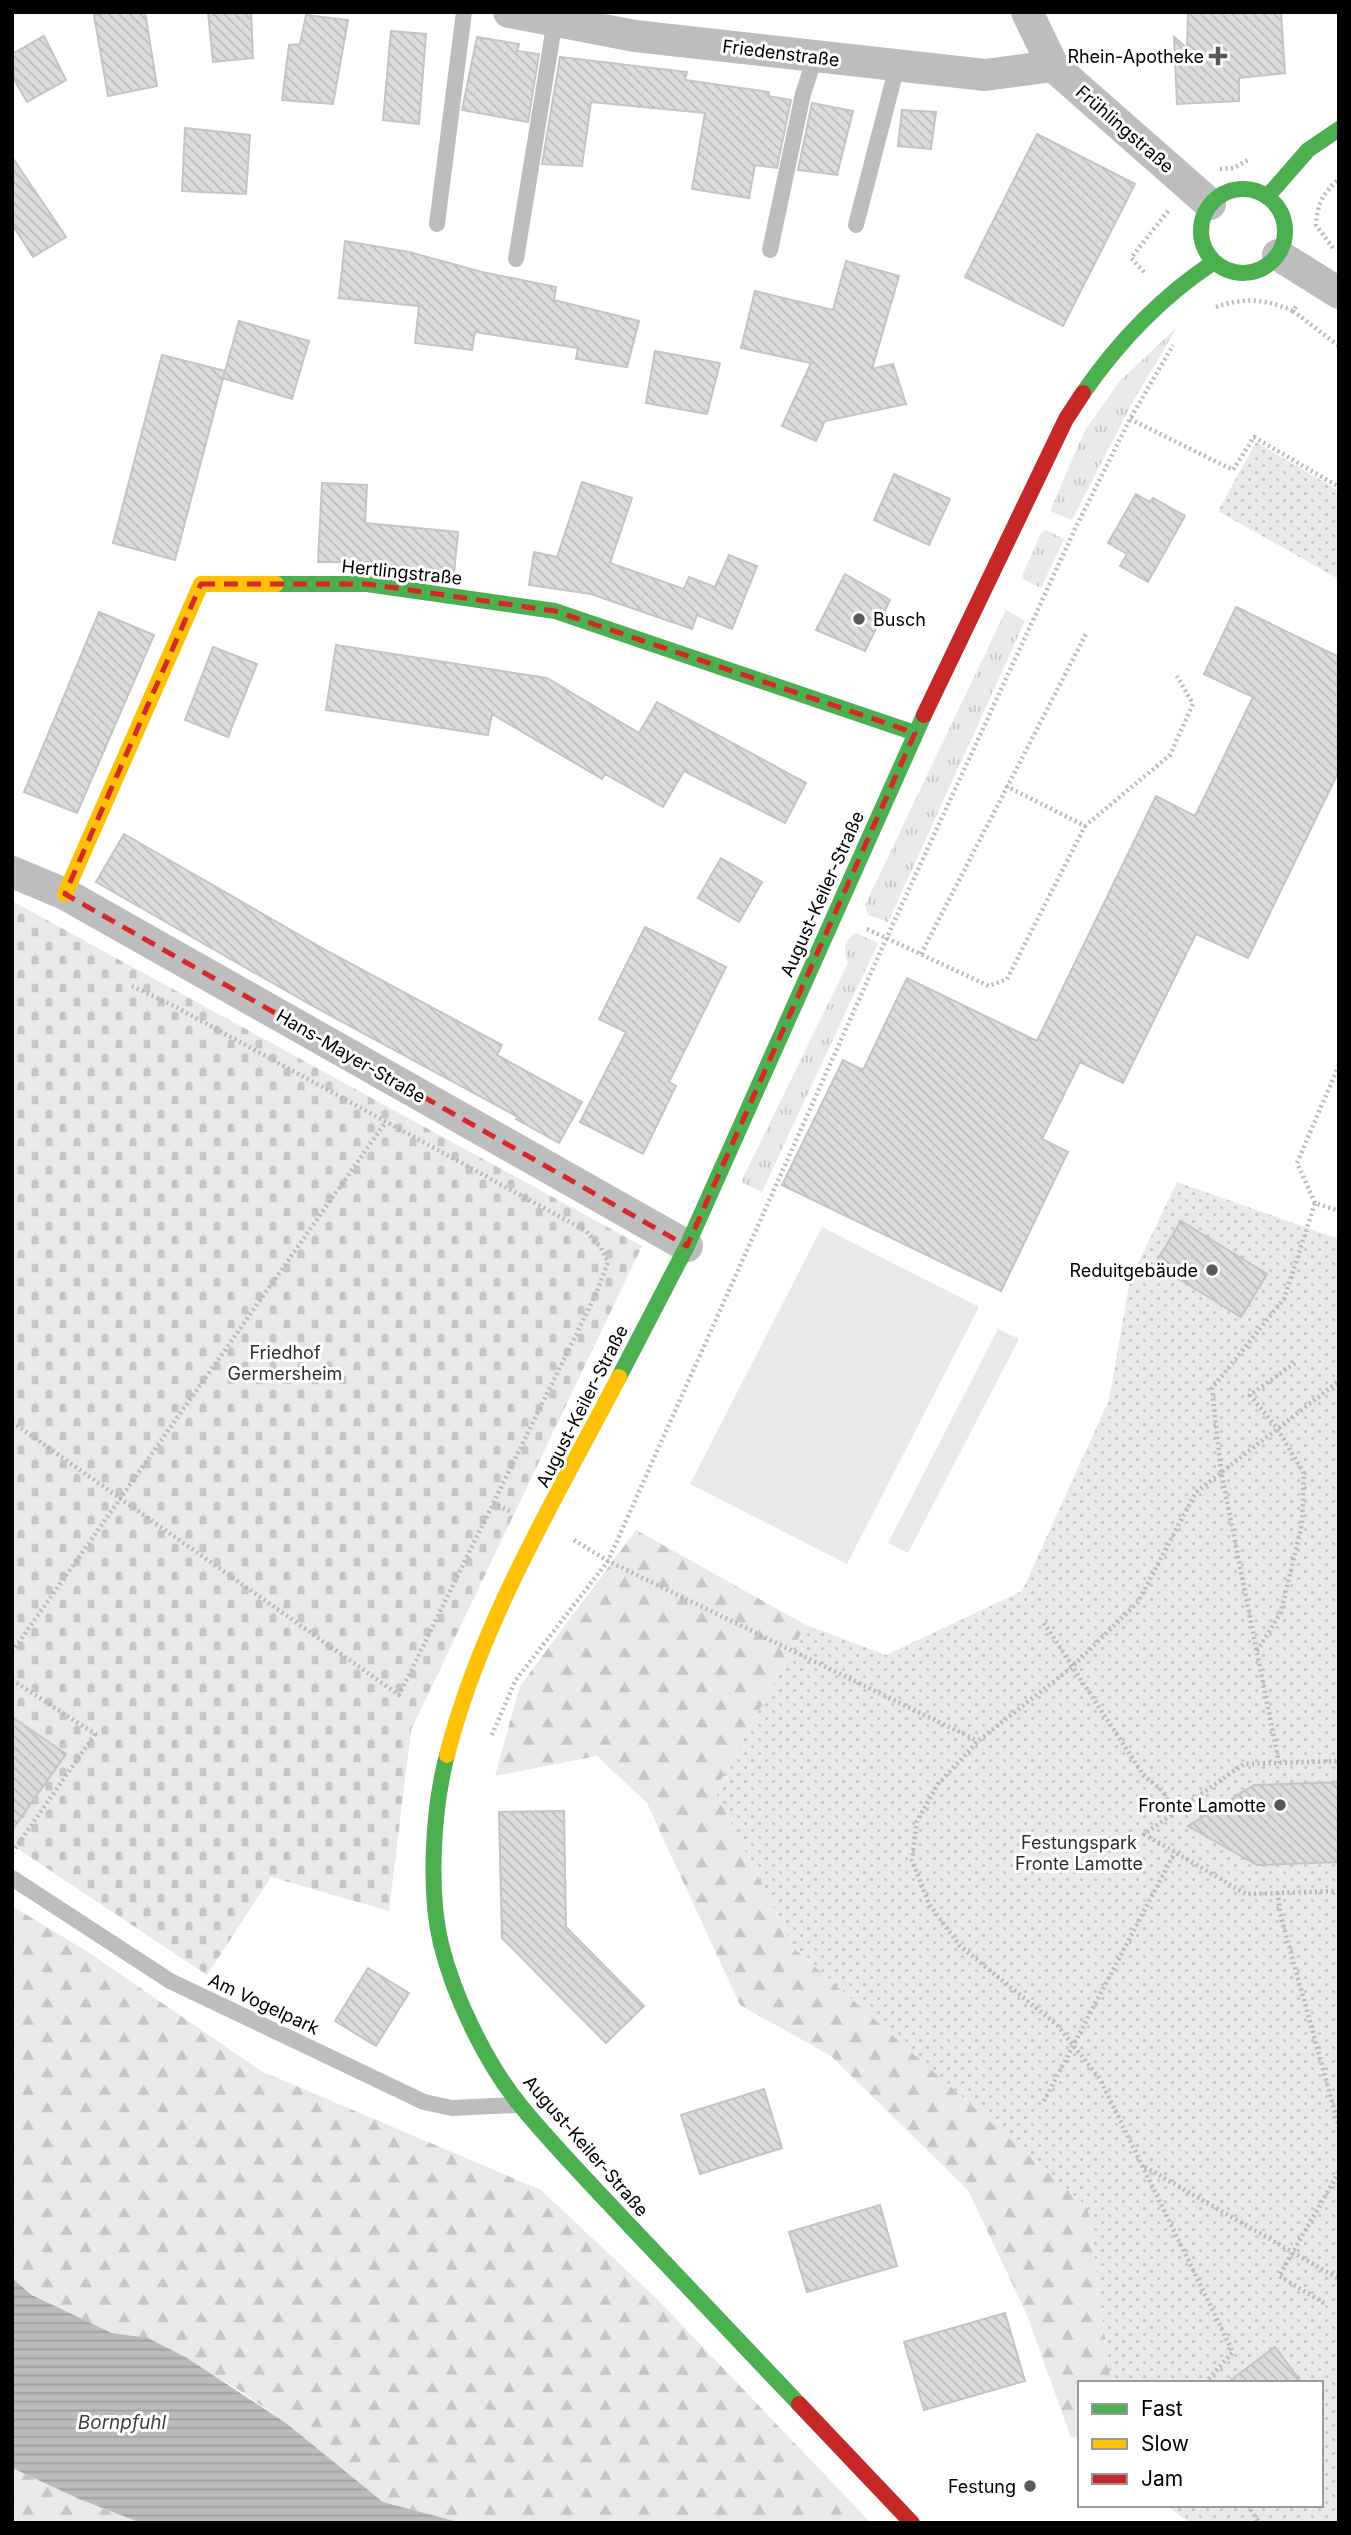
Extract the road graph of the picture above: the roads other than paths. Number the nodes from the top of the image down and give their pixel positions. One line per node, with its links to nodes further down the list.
1 (464, 12): 11 (lane)
2 (509, 12): 4 (street, Friedenstraße)
3 (1027, 12): 7 (street, Frühlingstraße)
4 (555, 20): 5 (street, Friedenstraße); 15 (lane)
5 (815, 57): 6 (street, Friedenstraße); 13 (lane)
6 (897, 66): 7 (street, Friedenstraße); 12 (lane)
7 (1053, 66): 10 (street, Frühlingstraße)
8 (1339, 129): 9 (street)
9 (1267, 197): 10 (street); 14 (street)
10 (1210, 205): 16 (street)
11 (437, 224)
12 (856, 225)
13 (770, 250)
14 (1278, 254): 16 (street); 17 (street)
15 (516, 259)
16 (1214, 262): 18 (street, August-Keiler-Straße)
17 (1328, 285)
18 (915, 733): 20 (street, Hertlingstraße); 21 (street, August-Keiler-Straße)
19 (12, 872): 20 (street, Hans-Mayer-Straße)
20 (65, 894): 21 (street, Hans-Mayer-Straße)
21 (687, 1246): 23 (street, August-Keiler-Straße)
22 (12, 1878): 23 (lane, Am Vogelpark)
23 (520, 2105): 24 (street, August-Keiler-Straße)
24 (912, 2523)

